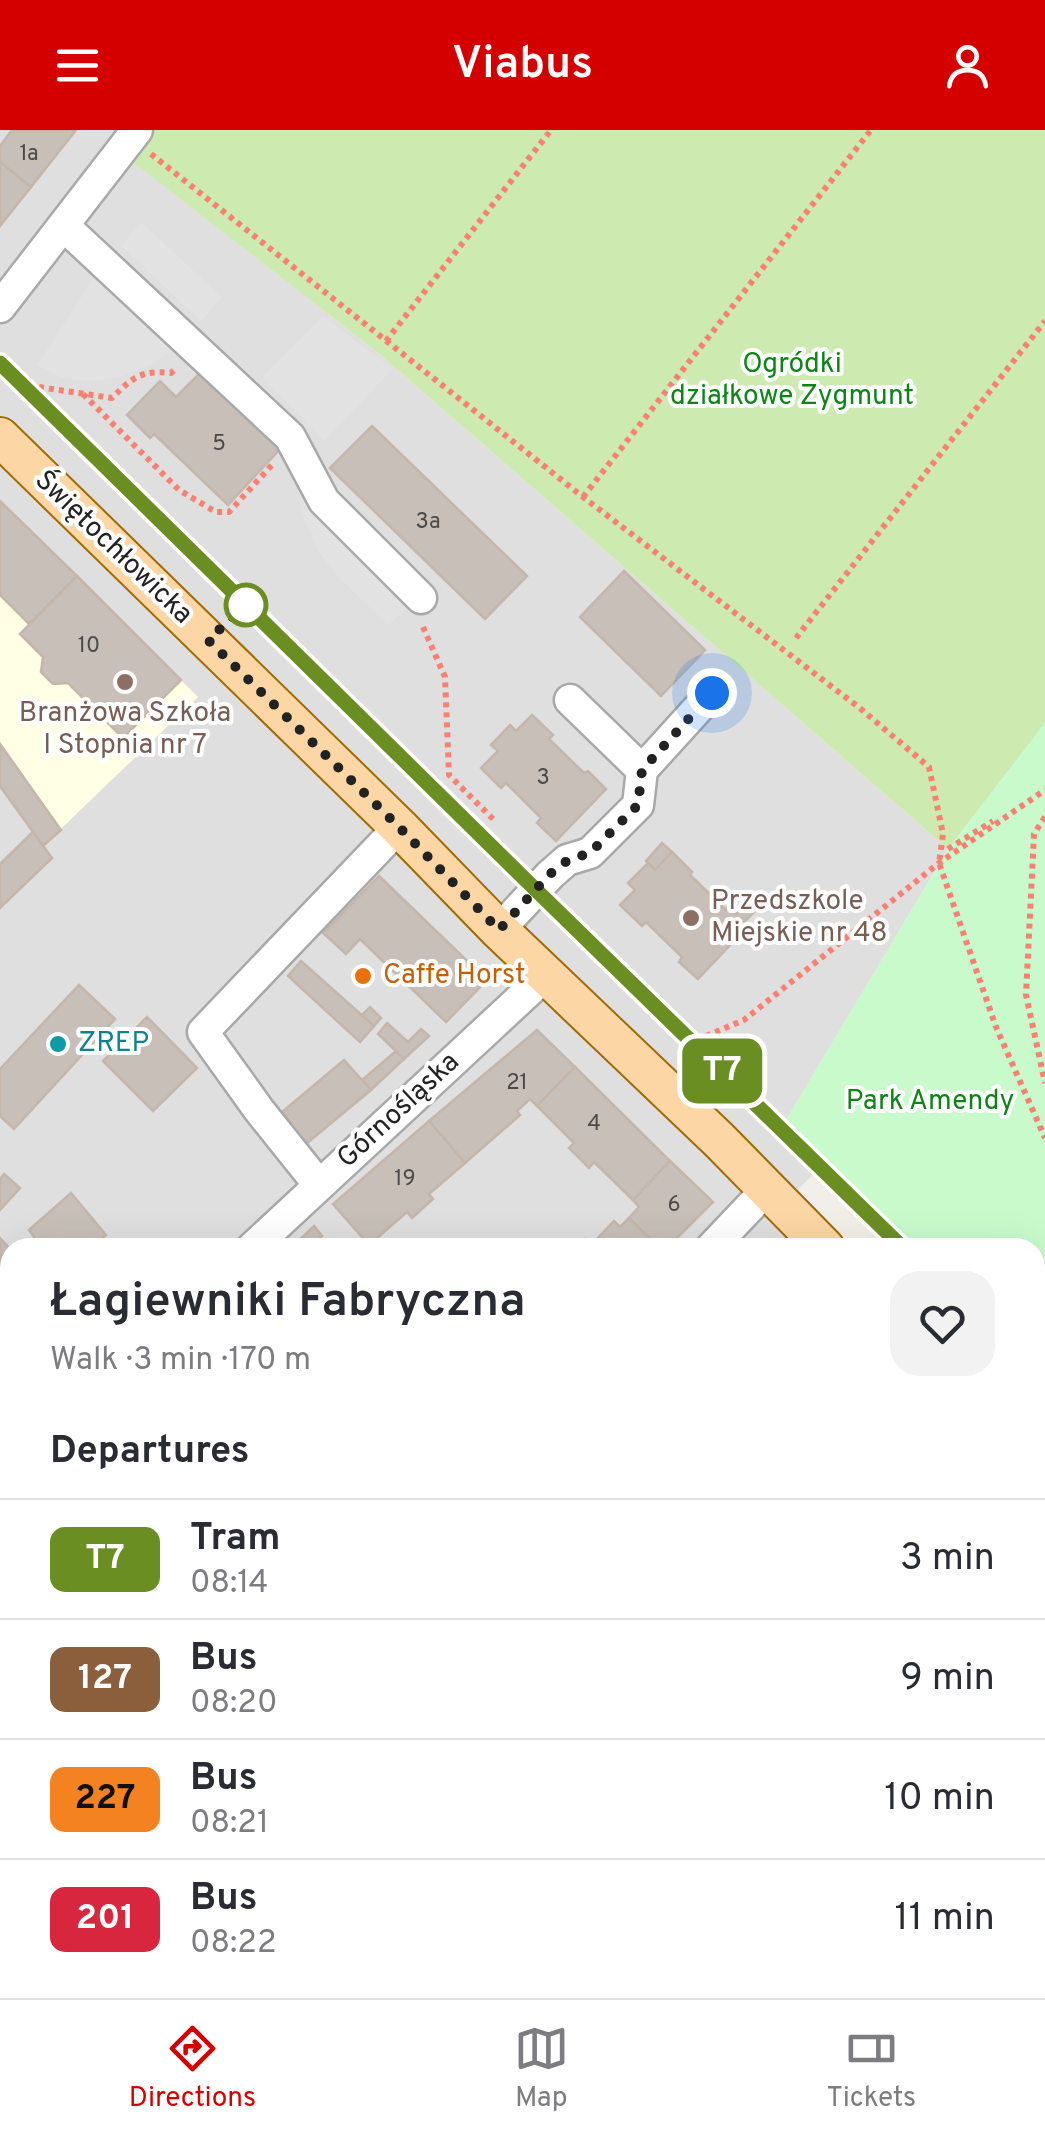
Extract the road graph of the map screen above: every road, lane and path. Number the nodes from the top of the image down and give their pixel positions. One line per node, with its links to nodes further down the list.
1 (550, 130): 7 (path)
2 (871, 130): 13 (path)
3 (149, 136): 4 (street); 7 (path)
4 (64, 226): 5 (street); 14 (street)
5 (0, 307)
6 (1045, 321): 15 (path)
7 (386, 341): 13 (path)
8 (181, 363): 10 (path)
9 (39, 387): 10 (path)
10 (83, 394): 12 (path)
11 (0, 437): 22 (main road, Świętochłowicka)
12 (277, 460)
13 (583, 497): 24 (path)
14 (421, 598): 21 (path)
15 (796, 638)
16 (712, 693): 18 (street)
17 (570, 700): 18 (street)
18 (642, 770): 25 (street)
19 (1045, 789): 23 (path); 24 (path)
20 (1045, 817): 28 (path)
21 (493, 819)
22 (399, 827): 25 (main road, Świętochłowicka); 30 (street)
23 (948, 849)
24 (939, 863): 27 (path); 29 (path)
25 (499, 930): 26 (main road, Świętochłowicka)
26 (546, 975): 30 (street, Górnośląska); 31 (main road, Świętochłowicka)
27 (706, 1036)
28 (1045, 1083)
29 (1045, 1138)
30 (319, 1185): 32 (street, Górnośląska)
31 (767, 1189): 33 (street); 34 (main road, Świętochłowicka)
32 (263, 1238)
33 (720, 1238)
34 (816, 1238)

